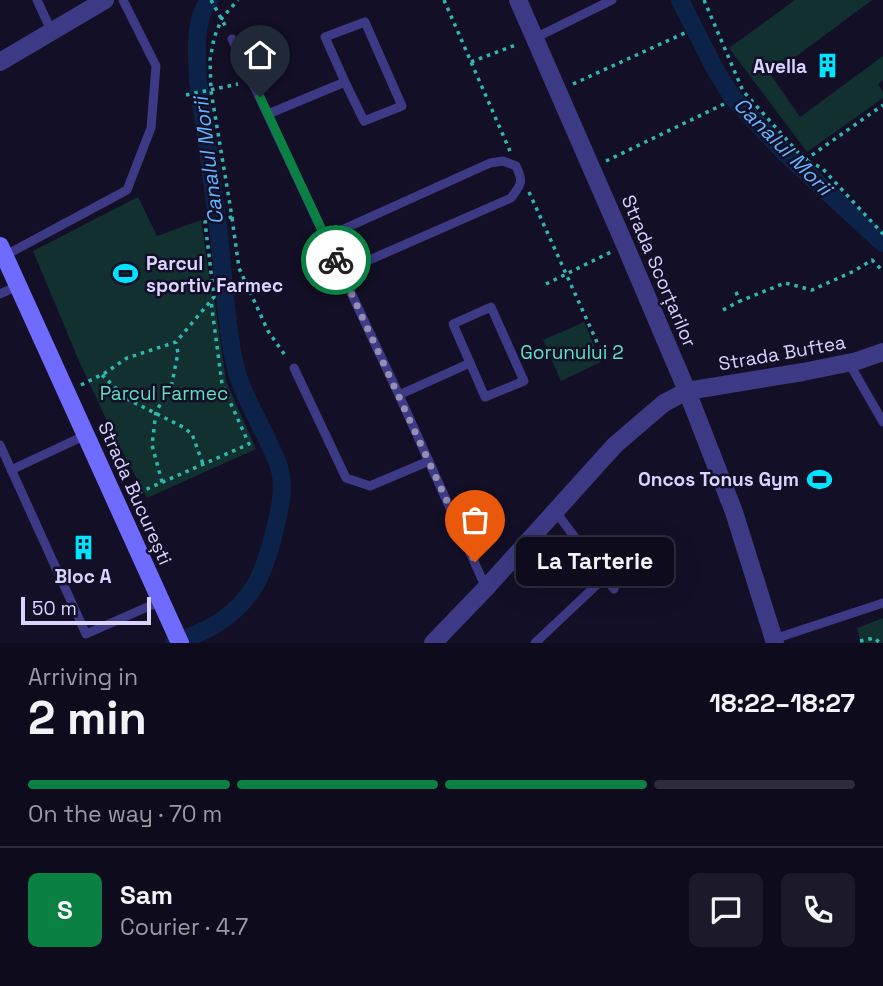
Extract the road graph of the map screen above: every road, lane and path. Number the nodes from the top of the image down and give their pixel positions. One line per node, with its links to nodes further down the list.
1 (37, 0): 11 (lane)
2 (105, 0): 11 (street)
3 (123, 0): 33 (lane)
4 (211, 0): 10 (path)
5 (238, 0): 10 (path)
6 (444, 0): 16 (path)
7 (518, 0): 14 (street, Strada Scorțarilor)
8 (612, 0): 14 (lane)
9 (704, 0): 25 (path)
10 (222, 18): 13 (path); 19 (path)
11 (51, 30): 15 (street)
12 (690, 32): 20 (path)
13 (232, 38): 17 (lane)
14 (535, 38): 16 (path); 20 (street, Strada Scorțarilor)
15 (0, 61)
16 (471, 62): 26 (path)
17 (252, 80): 19 (path); 24 (lane)
18 (345, 82): 18 (lane); 24 (lane)
19 (211, 91): 21 (path); 29 (path)
20 (558, 91): 27 (street, Strada Scorțarilor)
21 (186, 95)
22 (724, 104): 27 (path)
23 (883, 105): 25 (path)
24 (268, 114): 31 (lane)
25 (805, 160): 30 (path)
26 (516, 166): 28 (lane); 31 (lane)
27 (592, 168): 32 (street, Strada Scorțarilor)
28 (522, 176): 35 (lane); 36 (path)
29 (232, 217): 41 (path); 49 (path)
30 (883, 234)
31 (326, 237): 35 (lane)
32 (625, 245): 36 (path); 52 (street, Strada Scorțarilor)
33 (2, 251): 38 (main road, Strada București)
34 (883, 271): 42 (path)
35 (342, 272): 53 (lane)
36 (566, 274): 37 (path); 46 (path)
37 (545, 284)
38 (18, 286): 40 (lane); 51 (main road, Strada București)
39 (736, 292): 42 (path)
40 (0, 294)
41 (211, 301): 44 (path); 59 (path)
42 (740, 301): 43 (path)
43 (723, 310)
44 (176, 342): 50 (path); 54 (path)
45 (883, 352): 48 (street, Strada Buftea)
46 (606, 362)
47 (470, 363): 47 (lane); 53 (lane)
48 (849, 363): 52 (street, Strada Buftea); 55 (lane)
49 (294, 368): 58 (lane)
50 (102, 375): 51 (path); 54 (path)
51 (66, 391): 56 (main road, Strada București)
52 (687, 391): 63 (street); 69 (street, Strada Scorțarilor)
53 (399, 395): 58 (lane)
54 (156, 412): 59 (path); 61 (path)
55 (883, 422)
56 (86, 435): 60 (lane); 62 (main road, Strada București)
57 (0, 445): 60 (lane)
58 (429, 461): 65 (lane)
59 (203, 464): 61 (path)
60 (11, 470): 67 (lane)
61 (162, 482): 62 (path)
62 (116, 504): 67 (main road, Strada București)
63 (555, 510): 64 (lane); 65 (street)
64 (605, 577): 66 (lane); 73 (lane)
65 (486, 588): 72 (street)
66 (614, 589)
67 (162, 601): 71 (main road, Strada București)
68 (883, 603): 69 (lane)
69 (774, 641)
70 (860, 641): 74 (path)
71 (180, 643)
72 (433, 643)
73 (535, 643)
74 (880, 643)

